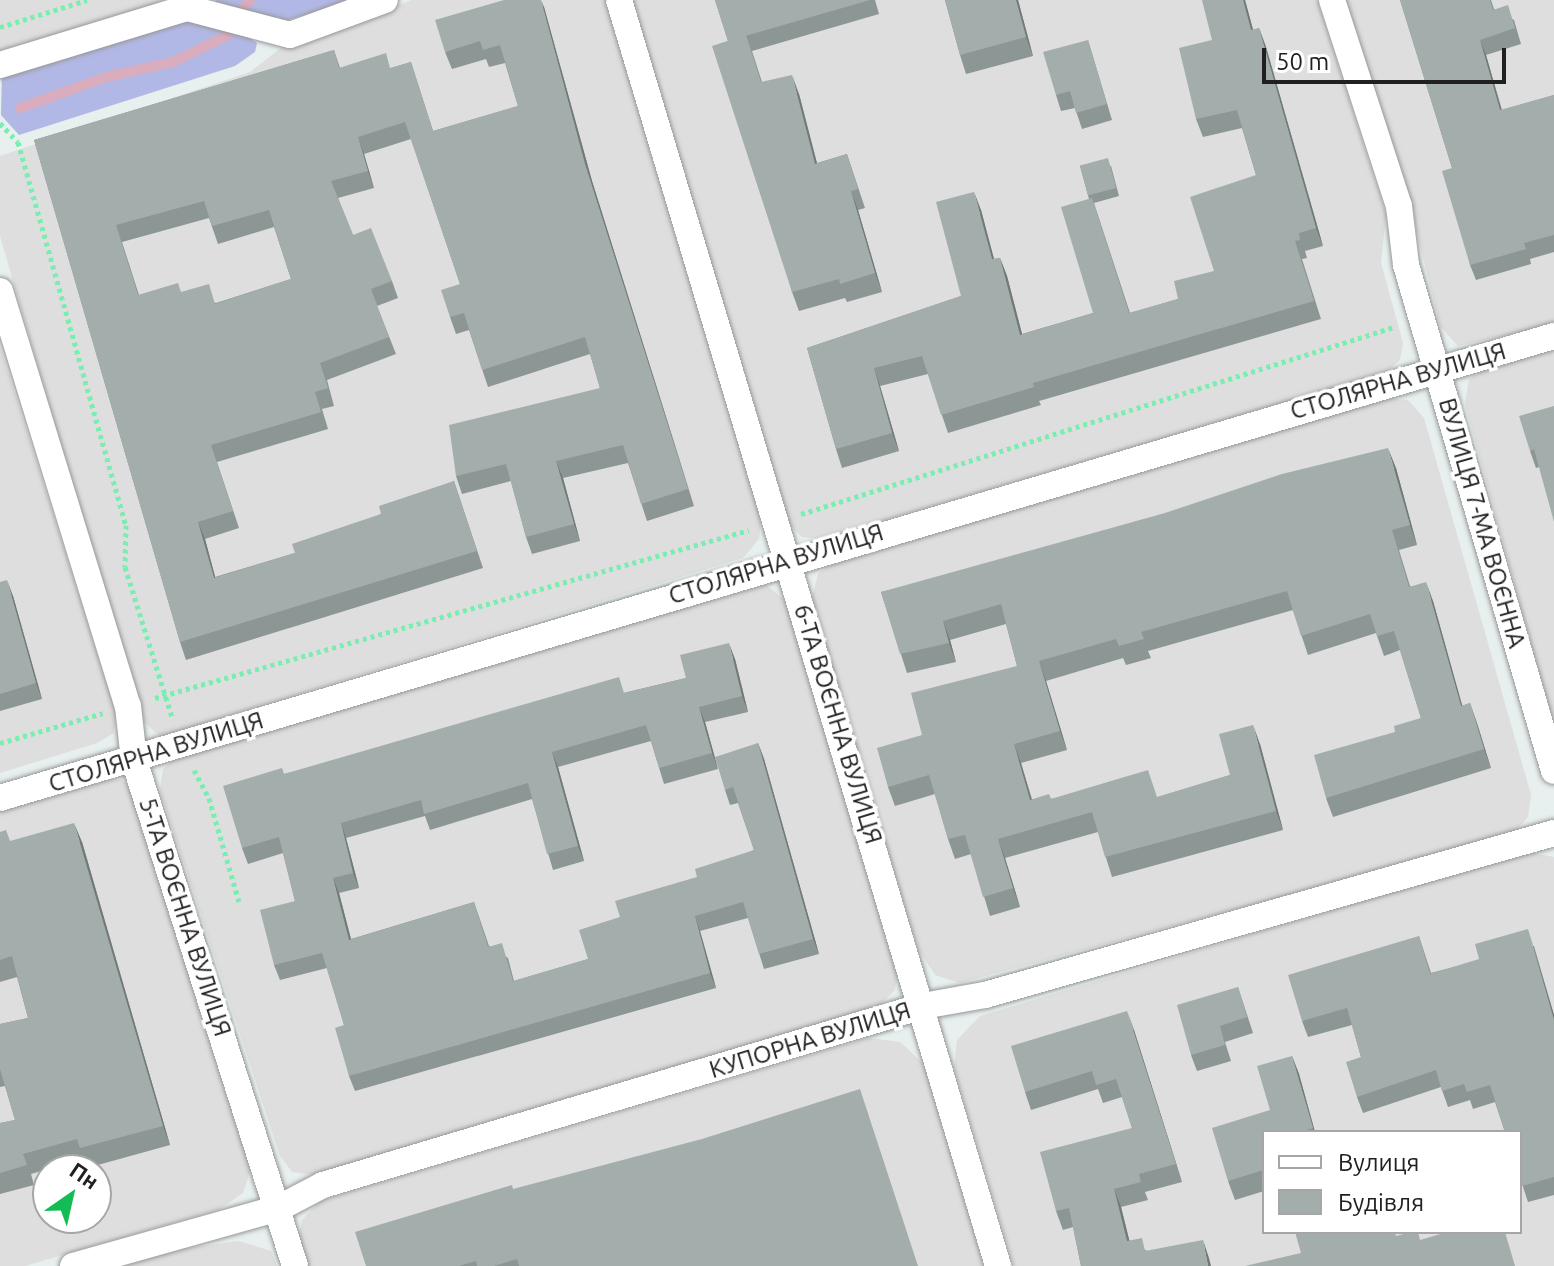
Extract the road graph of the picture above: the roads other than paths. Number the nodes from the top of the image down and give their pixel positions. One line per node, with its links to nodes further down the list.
1 (385, 0): 4 (street)
2 (619, 0): 8 (street, 6-ТА ВОЄННА ВУЛИЦЯ)
3 (1332, 0): 7 (street, ВУЛИЦЯ 7-МА ВОЄННА)
4 (0, 65)
5 (0, 291): 9 (street, 5-ТА ВОЄННА ВУЛИЦЯ)
6 (1554, 336): 7 (street, СТОЛЯРНА ВУЛИЦЯ)
7 (1437, 369): 8 (street, СТОЛЯРНА ВУЛИЦЯ); 10 (street, ВУЛИЦЯ 7-МА ВОЄННА)
8 (788, 560): 9 (street, СТОЛЯРНА ВУЛИЦЯ); 13 (street, 6-ТА ВОЄННА ВУЛИЦЯ)
9 (134, 760): 11 (street, СТОЛЯРНА ВУЛИЦЯ); 14 (street, 5-ТА ВОЄННА ВУЛИЦЯ)
10 (1554, 771)
11 (0, 798)
12 (1554, 833): 13 (street, КУПОРНА ВУЛИЦЯ)
13 (923, 1006): 14 (street, КУПОРНА ВУЛИЦЯ); 17 (street, 6-ТА ВОЄННА ВУЛИЦЯ)
14 (279, 1208): 15 (street, КУПОРНА ВУЛИЦЯ); 16 (street, 5-ТА ВОЄННА ВУЛИЦЯ)
15 (73, 1266)
16 (295, 1266)
17 (998, 1266)

